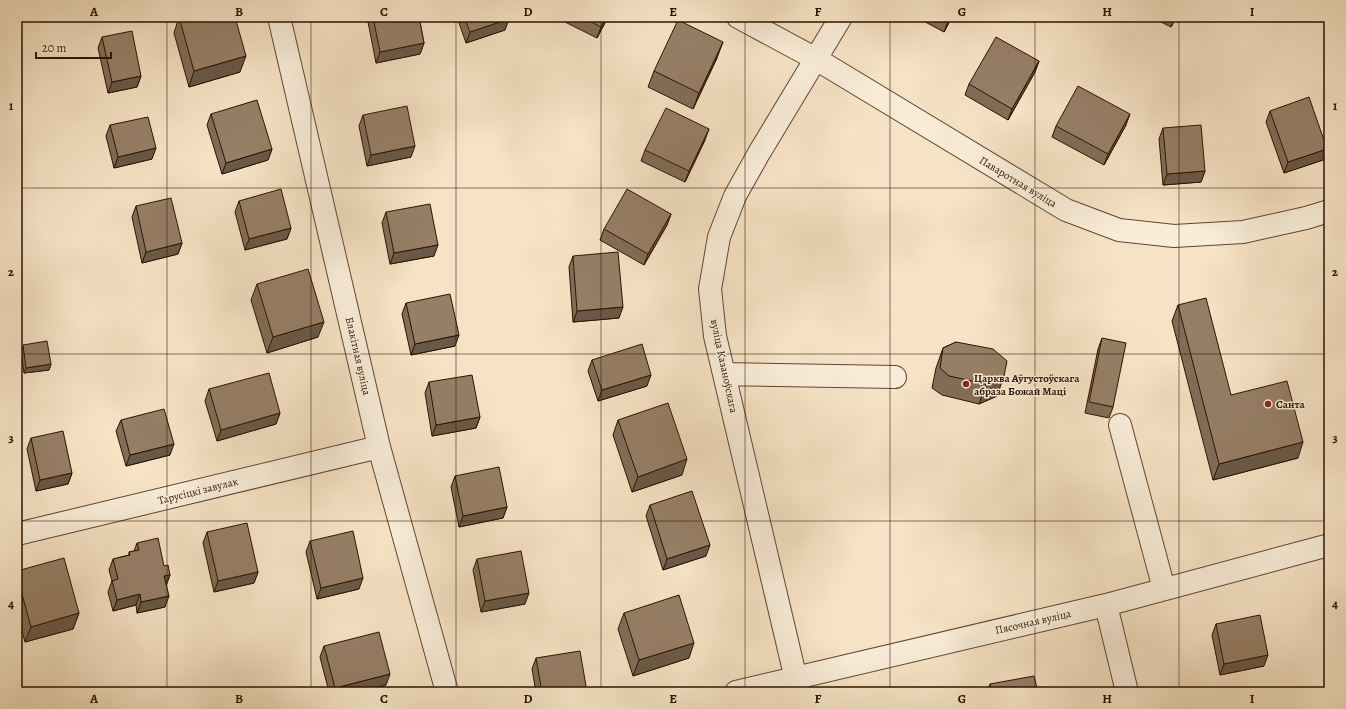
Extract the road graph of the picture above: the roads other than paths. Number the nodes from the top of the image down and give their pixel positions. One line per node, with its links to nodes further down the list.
1 (279, 17): 9 (street, Блакітная вуліца)
2 (738, 17): 4 (street, Паваротная вуліца)
3 (841, 17): 4 (street, вуліца Казаноўскага)
4 (816, 59): 5 (street, Паваротная вуліца); 6 (street, вуліца Казаноўскага)
5 (1329, 211)
6 (724, 374): 7 (street); 14 (street, вуліца Казаноўскага)
7 (895, 377)
8 (1120, 425): 12 (street)
9 (379, 447): 10 (street, Тарусіцкі завулак); 15 (street, Блакітная вуліца)
10 (17, 534)
11 (1329, 545): 12 (street, Пясочная вуліца)
12 (1164, 589): 13 (street, Пясочная вуліца)
13 (1106, 605): 14 (street, Пясочная вуліца); 17 (street)
14 (797, 685): 16 (street, Пясочная вуліца)
15 (447, 692)
16 (736, 692)
17 (1127, 692)

